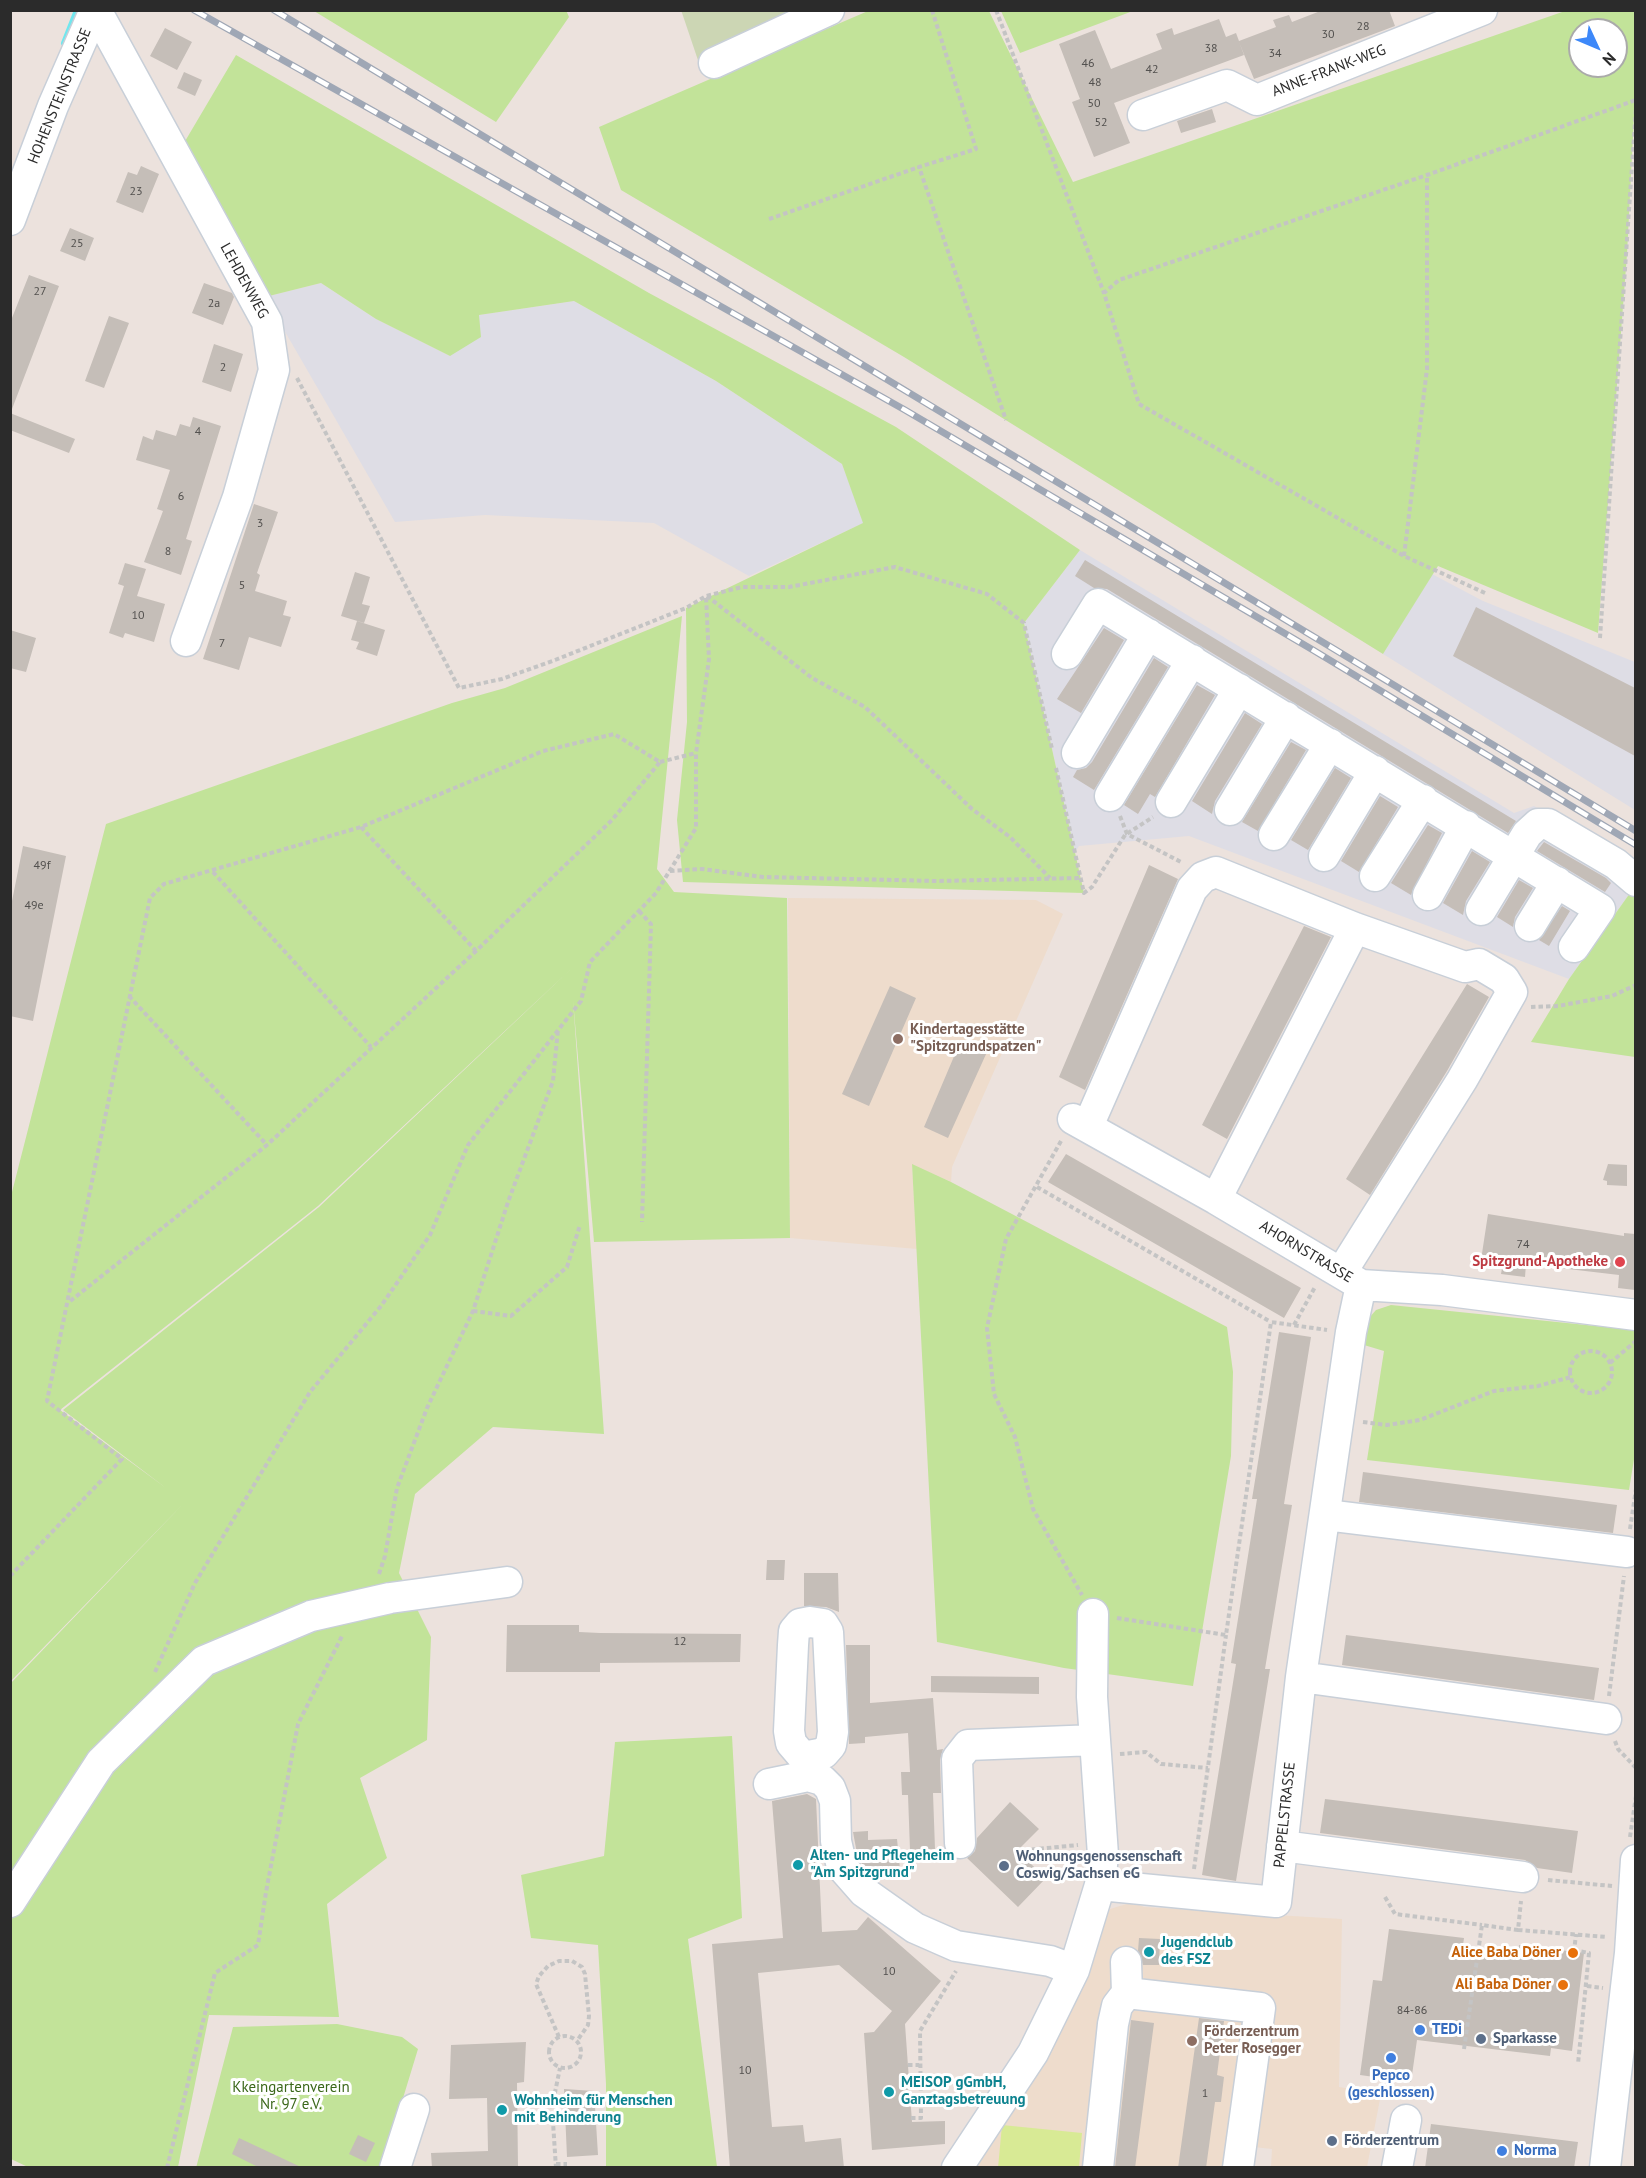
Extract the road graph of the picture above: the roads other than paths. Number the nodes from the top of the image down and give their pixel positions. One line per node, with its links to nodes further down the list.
1 (96, 10): 6 (street, HOHENSTEINSTRASSE); 9 (street, LEHDENWEG)
2 (829, 10): 4 (street)
3 (1482, 10): 5 (street, ANNE-FRANK-WEG)
4 (714, 63)
5 (1143, 115)
6 (18, 177): 7 (street, HOHENSTEINSTRASSE)
7 (10, 220)
8 (1148, 634): 10 (street); 11 (street); 15 (street)
9 (186, 641)
10 (1067, 654)
11 (1192, 660): 12 (street); 17 (street)
12 (1239, 689): 13 (street); 19 (street)
13 (1286, 717): 14 (street); 20 (street)
14 (1330, 744): 16 (street); 22 (street)
15 (1077, 753)
16 (1375, 771): 18 (street); 24 (street)
17 (1110, 796)
18 (1424, 800): 21 (street); 25 (street)
19 (1172, 802)
20 (1230, 810)
21 (1466, 826): 23 (street); 28 (street)
22 (1274, 835)
23 (1513, 855): 26 (street); 27 (street); 29 (street)
24 (1324, 856)
25 (1375, 876)
26 (1635, 881)
27 (1557, 882): 30 (street); 32 (street)
28 (1428, 895)
29 (1481, 910)
30 (1530, 926)
31 (1355, 928): 33 (street); 33 (street, AHORNSTRASSE); 34 (street, PAPPELSTRASSE)
32 (1574, 946)
33 (1216, 1198): 34 (street, AHORNSTRASSE)
34 (1343, 1275): 35 (street, AHORNSTRASSE); 36 (street, PAPPELSTRASSE)
35 (1635, 1315)
36 (1326, 1515): 37 (street); 40 (street, PAPPELSTRASSE)
37 (1627, 1552)
38 (507, 1582): 49 (street)
39 (1093, 1614): 42 (street)
40 (1301, 1677): 41 (street); 45 (street, PAPPELSTRASSE)
41 (1606, 1719)
42 (1096, 1748): 44 (street); 48 (street)
43 (769, 1784): 51 (street)
44 (960, 1843)
45 (1282, 1846): 47 (street); 48 (street, PAPPELSTRASSE)
46 (1629, 1873): 60 (street)
47 (1530, 1878)
48 (1100, 1885): 51 (street)
49 (10, 1902)
50 (1126, 1962): 52 (street)
51 (1074, 1970): 56 (street)
52 (1127, 1992): 57 (street); 58 (street)
53 (414, 2109): 55 (street)
54 (1406, 2120): 59 (street)
55 (395, 2168)
56 (957, 2168)
57 (1098, 2168)
58 (1238, 2168)
59 (1397, 2168)
60 (1605, 2168)

